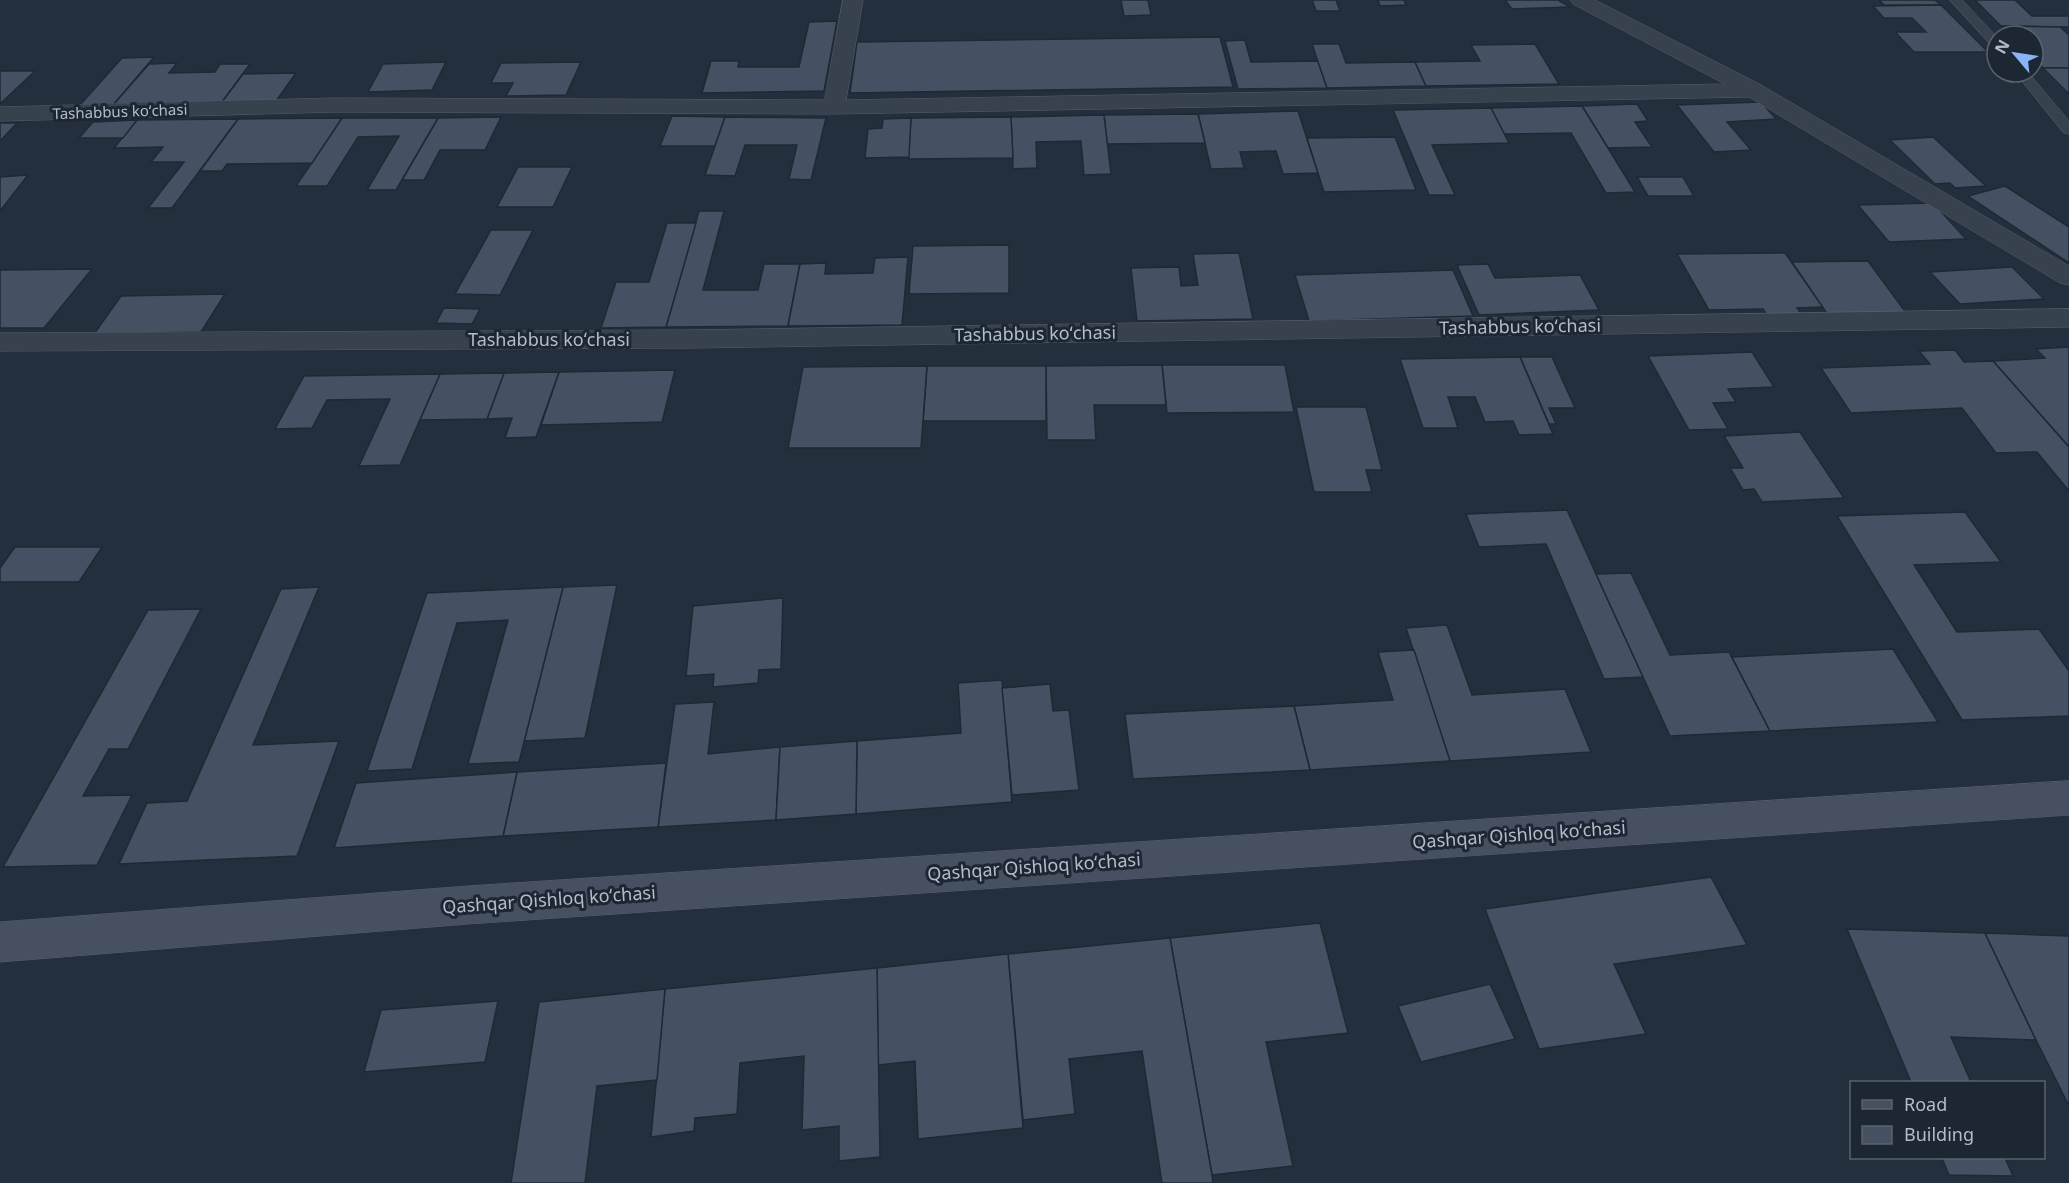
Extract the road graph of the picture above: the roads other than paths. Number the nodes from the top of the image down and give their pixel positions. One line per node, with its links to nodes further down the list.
1 (853, 0): 7 (street)
2 (1580, 0): 6 (street)
3 (1956, 0): 4 (lane)
4 (1985, 31)
5 (2030, 84): 9 (lane)
6 (1753, 90): 7 (street, Tashabbus koʻchasi); 10 (street)
7 (834, 107): 8 (street, Tashabbus koʻchasi)
8 (0, 114)
9 (2069, 130)
10 (2069, 277)
11 (2069, 318): 12 (street, Tashabbus koʻchasi)
12 (0, 342)
13 (2069, 798): 14 (main road, Qashqar Qishloq koʻchasi)
14 (0, 942)

